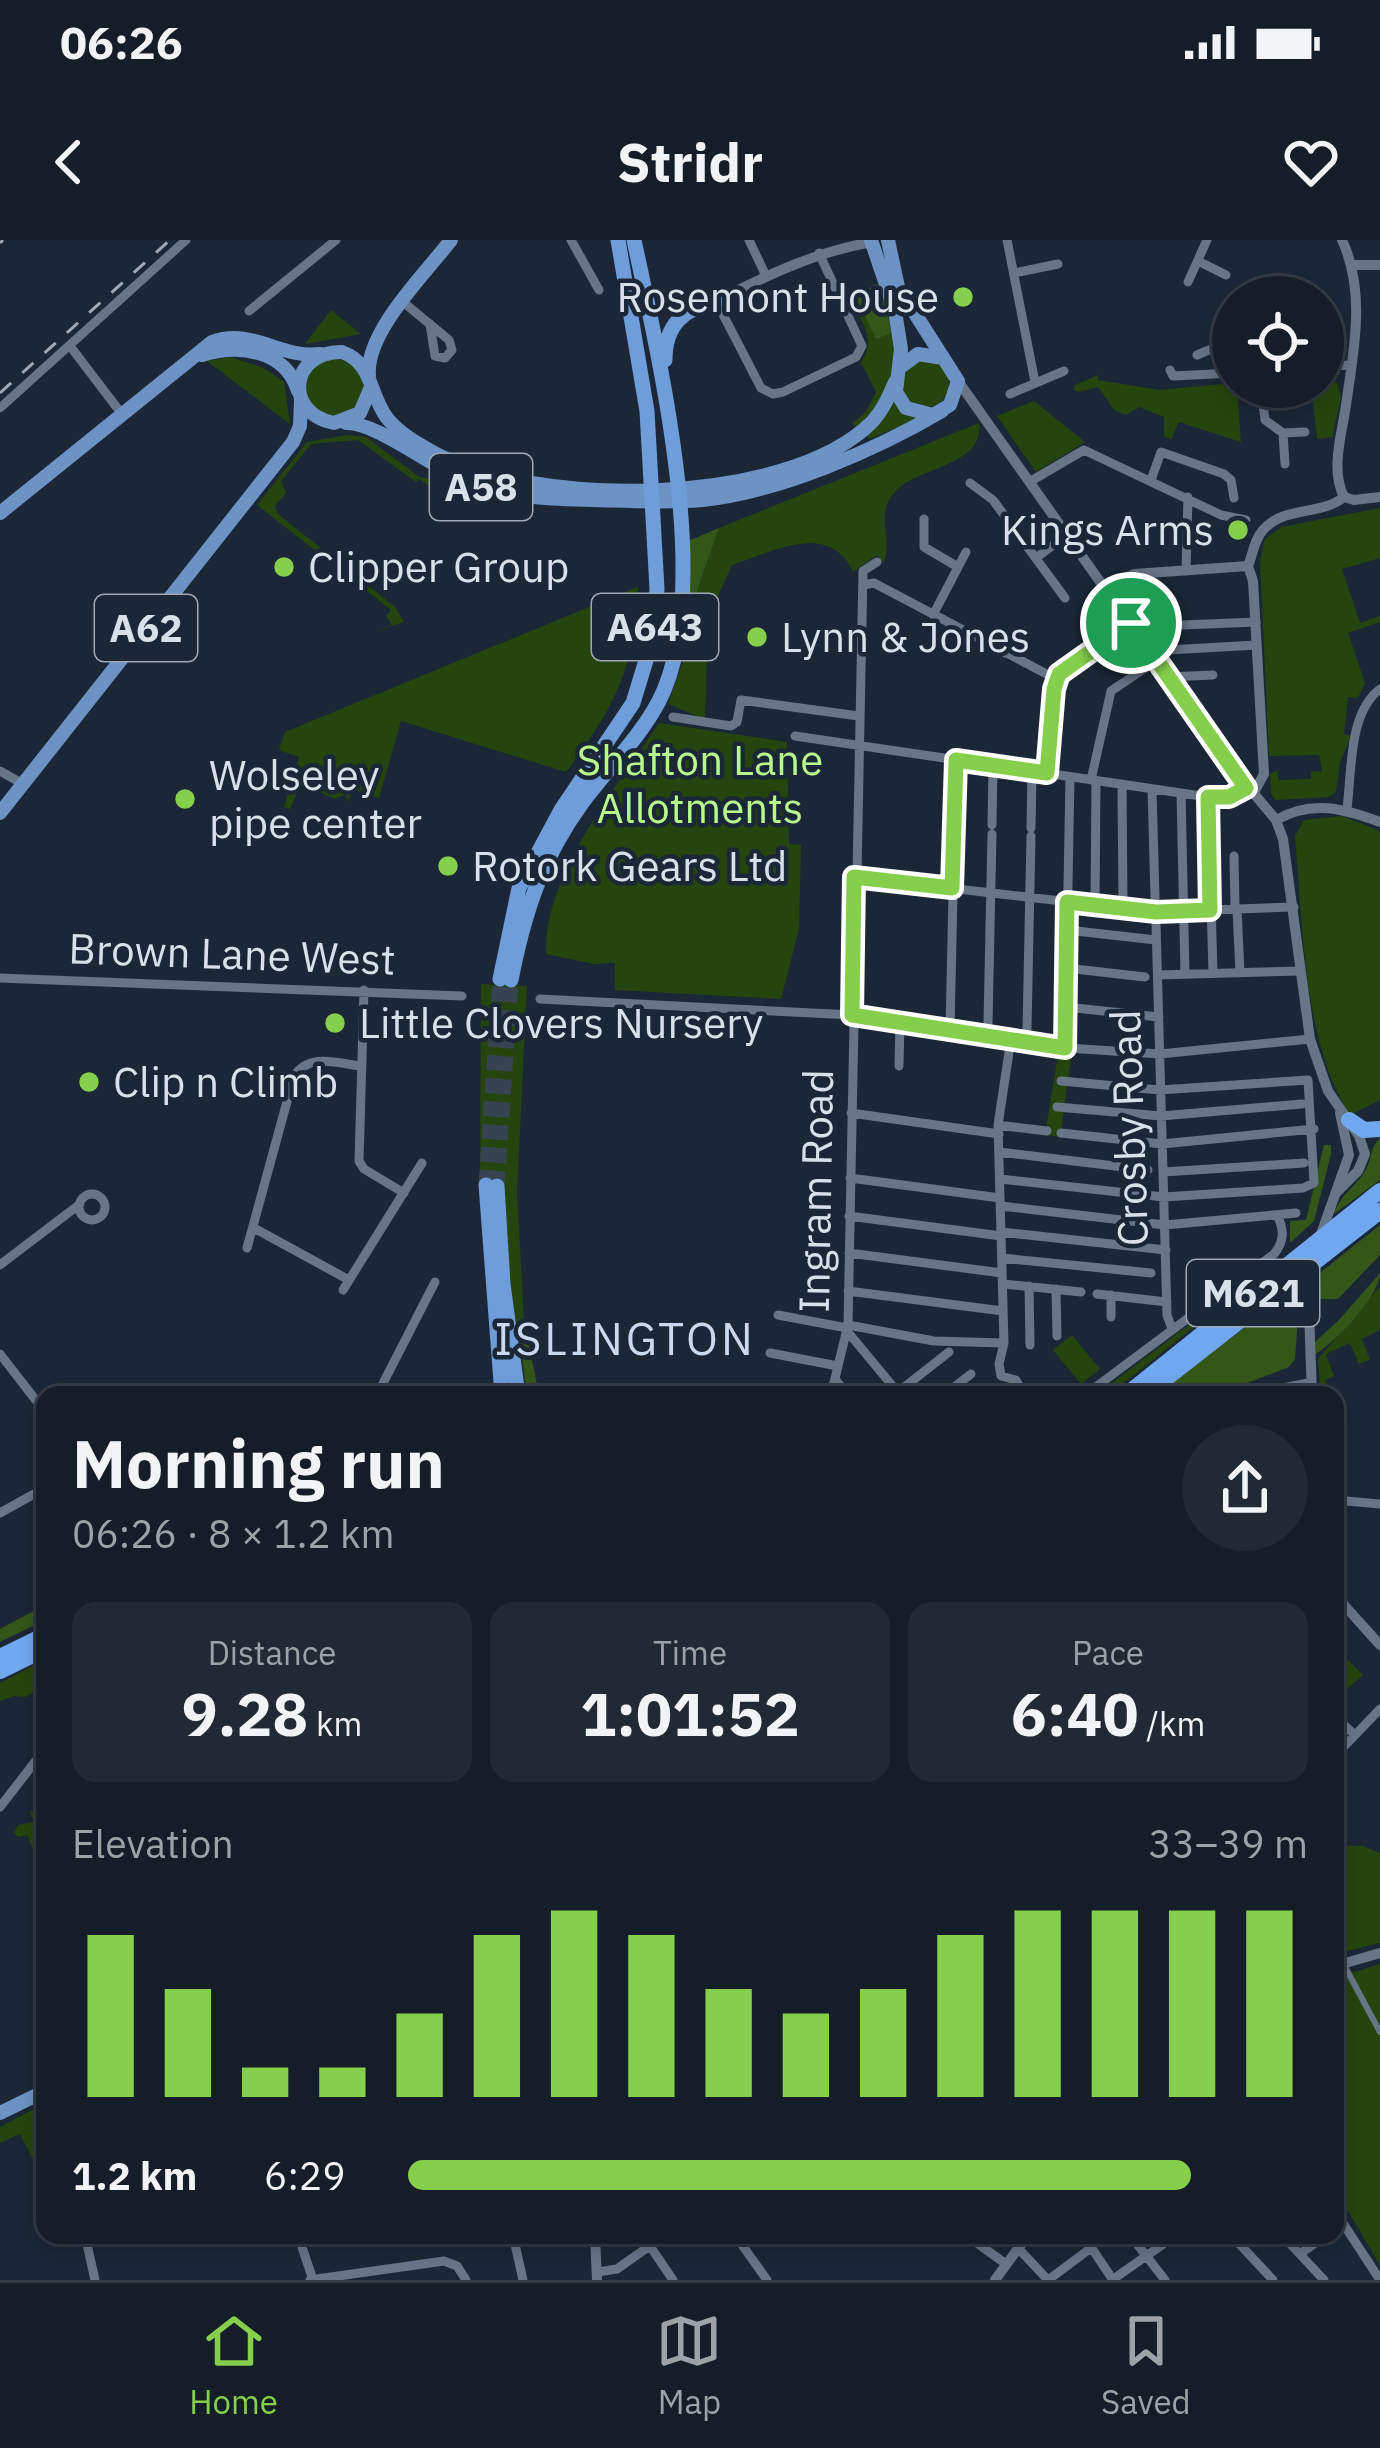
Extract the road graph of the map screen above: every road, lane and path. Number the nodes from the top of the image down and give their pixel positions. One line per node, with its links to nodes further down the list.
1 (186, 240): 27 (street)
2 (336, 240): 24 (street)
3 (452, 240): 23 (main road)
4 (571, 240): 21 (street)
5 (615, 240): 50 (highway, A643)
6 (634, 240): 50 (highway, A643)
7 (749, 240): 19 (street)
8 (1007, 240): 17 (street)
9 (1208, 240): 13 (street)
10 (1342, 240): 16 (street)
11 (877, 241): 12 (street); 32 (main road); 38 (main road)
12 (819, 253): 19 (street); 22 (street)
13 (1200, 262): 18 (street); 20 (street)
14 (1058, 264): 17 (street)
15 (1380, 265): 16 (street)
16 (1354, 266): 34 (street)
17 (1014, 273): 41 (street)
18 (1226, 275)
19 (766, 276): 22 (street)
20 (1189, 282)
21 (599, 290)
22 (716, 301): 50 (highway)
23 (403, 302): 25 (street); 26 (main road)
24 (249, 310)
25 (430, 324)
26 (381, 330): 29 (main road); 40 (main road)
27 (70, 346): 45 (street); 48 (street)
28 (1212, 349): 30 (street)
29 (329, 353): 31 (main road); 40 (main road); 43 (main road)
30 (1197, 355)
31 (191, 358): 43 (main road, A58); 48 (main road)
32 (945, 359): 38 (main road); 39 (main road)
33 (1344, 365): 34 (street)
34 (1350, 365): 61 (street)
35 (1171, 370): 37 (street)
36 (1064, 371): 41 (street)
37 (1212, 374)
38 (897, 375): 46 (main road); 58 (main road)
39 (958, 381): 44 (street); 46 (main road)
40 (370, 382): 49 (main road); 59 (main road)
41 (1036, 382): 42 (street)
42 (1010, 394)
43 (301, 398): 49 (main road, A58); 53 (main road, A62)
44 (975, 405): 46 (street); 56 (street)
45 (0, 408)
46 (946, 408): 58 (main road)
47 (1264, 408): 52 (street)
48 (121, 413): 65 (main road)
49 (338, 423): 53 (main road, A62); 59 (main road, A58)
50 (669, 429)
51 (1305, 432): 52 (street)
52 (1283, 434): 54 (street)
53 (293, 442): 101 (main road, A62)
54 (1285, 464)
55 (1150, 481): 56 (street); 60 (street); 63 (street)
56 (1031, 482): 69 (street)
57 (970, 483): 64 (street)
58 (701, 494): 59 (main road)
59 (636, 495)
60 (1188, 497): 68 (street); 75 (street)
61 (1344, 497): 62 (street); 73 (street)
62 (1380, 497)
63 (1234, 498)
64 (993, 500): 66 (street); 71 (street)
65 (0, 513)
66 (986, 513)
67 (924, 519): 74 (street)
68 (1246, 520)
69 (1068, 534): 71 (street); 77 (street)
70 (966, 552): 74 (street)
71 (1036, 557): 78 (street)
72 (877, 562): 76 (street, Ingram Road)
73 (1248, 566): 75 (street); 80 (street)
74 (958, 567): 79 (street)
75 (1186, 571): 77 (street)
76 (863, 585): 79 (street); 90 (street, Ingram Road)
77 (1106, 588): 81 (street)
78 (1065, 598)
79 (933, 615): 84 (street)
80 (1256, 622): 81 (street); 83 (street)
81 (1132, 625): 85 (street); 88 (street)
82 (1016, 632): 84 (street)
83 (1257, 645): 85 (street); 104 (street)
84 (1005, 653): 88 (street)
85 (1153, 656): 87 (street); 100 (street)
86 (1213, 674): 87 (street)
87 (1168, 677): 104 (street)
88 (1056, 680): 98 (street)
89 (1380, 689): 107 (street)
90 (859, 716): 91 (street); 93 (street, Ingram Road)
91 (673, 717)
92 (795, 736): 93 (street)
93 (859, 745): 94 (street); 112 (street, Ingram Road)
94 (956, 760): 95 (street); 113 (street)
95 (994, 765): 97 (street); 114 (street)
96 (0, 771): 101 (street)
97 (1031, 771): 98 (street); 115 (street)
98 (1047, 773): 99 (street)
99 (1070, 777): 100 (street); 117 (street)
100 (1094, 780): 102 (street); 118 (street)
101 (23, 784): 108 (main road, A62)
102 (1122, 784): 103 (street); 120 (street)
103 (1152, 789): 105 (street); 116 (street)
104 (1249, 791): 106 (street); 109 (street)
105 (1181, 793): 106 (street); 123 (street)
106 (1208, 797): 122 (street)
107 (1347, 808): 109 (street); 110 (street)
108 (0, 813)
109 (1276, 820): 119 (street)
110 (1380, 823)
111 (1234, 856): 121 (street)
112 (854, 877): 113 (street); 139 (street, Ingram Road)
113 (952, 888): 114 (street); 143 (street)
114 (991, 892): 115 (street); 142 (street)
115 (1030, 897): 117 (street); 144 (street)
116 (1156, 898)
117 (1067, 902): 118 (street); 125 (street)
118 (1095, 905): 120 (street)
119 (1294, 907): 121 (street); 128 (street)
120 (1123, 908): 123 (street)
121 (1236, 909): 122 (street); 130 (street)
122 (1210, 910): 123 (street); 129 (street)
123 (1183, 911): 131 (street)
124 (1156, 925): 126 (street, Crosby Road)
125 (1067, 930): 126 (street); 127 (street)
126 (1156, 940): 132 (street, Crosby Road)
127 (1066, 968): 133 (street); 138 (street)
128 (1301, 971): 130 (street); 146 (street)
129 (1213, 973): 130 (street); 131 (street)
130 (1240, 973)
131 (1185, 974): 132 (street)
132 (1158, 975): 140 (street, Crosby Road)
133 (1145, 977)
134 (0, 978): 135 (street, Brown Lane West)
135 (364, 990): 136 (street, Brown Lane West); 149 (street)
136 (462, 996)
137 (540, 999): 139 (street)
138 (1066, 1006): 140 (street); 147 (street)
139 (852, 1015): 141 (street); 155 (street, Ingram Road)
140 (1159, 1017): 148 (street, Crosby Road)
141 (900, 1022): 143 (street); 150 (street)
142 (988, 1023)
143 (950, 1029): 145 (street)
144 (1027, 1029)
145 (1011, 1039): 147 (street); 158 (street)
146 (1310, 1039): 148 (street); 156 (street)
147 (1065, 1048): 148 (street)
148 (1160, 1054): 152 (street, Crosby Road)
149 (361, 1066): 174 (street); 184 (street)
150 (899, 1066)
151 (1061, 1081): 152 (street)
152 (1160, 1090): 157 (street, Crosby Road); 159 (street)
153 (1302, 1104): 157 (street)
154 (1057, 1107): 157 (street)
155 (851, 1113): 158 (street); 171 (street, Ingram Road)
156 (1344, 1114): 161 (highway); 164 (street); 168 (street)
157 (1161, 1117): 163 (street, Crosby Road)
158 (999, 1129): 160 (street); 165 (street)
159 (1314, 1129): 163 (street); 176 (street)
160 (1047, 1131)
161 (1380, 1131): 164 (highway)
162 (1061, 1133): 163 (street)
163 (1162, 1144): 170 (street, Crosby Road)
164 (1364, 1147): 168 (street); 175 (street)
165 (999, 1152): 169 (street); 172 (street)
166 (422, 1163): 174 (street)
167 (1304, 1163): 170 (street)
168 (1347, 1167): 175 (street)
169 (1148, 1170)
170 (1163, 1172): 176 (street, Crosby Road)
171 (850, 1178): 177 (street); 182 (street, Ingram Road)
172 (1000, 1179): 176 (street); 177 (street)
173 (1380, 1191): 229 (highway, M621)
174 (404, 1192): 184 (street)
175 (1335, 1194): 231 (street)
176 (1164, 1197): 183 (street, Crosby Road)
177 (1000, 1202): 183 (street); 185 (street)
178 (80, 1204): 190 (street)
179 (1380, 1211): 230 (highway, M621)
180 (1296, 1213): 181 (street)
181 (1276, 1214): 183 (street); 205 (street)
182 (849, 1216): 185 (street); 188 (street, Ingram Road)
183 (1165, 1225): 187 (street, Crosby Road)
184 (254, 1228): 186 (street)
185 (1001, 1234): 187 (street); 189 (street)
186 (248, 1248)
187 (1166, 1250): 200 (street, Crosby Road)
188 (849, 1253): 192 (street); 196 (street, Ingram Road)
189 (1002, 1258): 191 (street); 192 (street)
190 (0, 1265)
191 (1150, 1274)
192 (1002, 1279): 194 (street); 201 (street)
193 (435, 1282): 217 (street)
194 (1029, 1286): 195 (street); 208 (street)
195 (1056, 1289): 197 (street); 206 (street)
196 (848, 1292): 201 (street); 204 (street, Ingram Road)
197 (1081, 1292)
198 (1097, 1294): 199 (street)
199 (1111, 1295): 200 (street); 203 (street)
200 (1167, 1302): 205 (street, Crosby Road)
201 (1004, 1311): 209 (street)
202 (778, 1315): 204 (street)
203 (1111, 1317)
204 (847, 1328): 209 (street); 213 (street, Ingram Road); 223 (street)
205 (1172, 1329): 228 (street)
206 (1057, 1336)
207 (496, 1342): 218 (highway); 219 (highway); 220 (highway)
208 (1030, 1345)
209 (1003, 1348): 215 (street)
210 (949, 1352): 224 (street)
211 (770, 1353): 213 (street)
212 (0, 1354): 232 (street)
213 (838, 1366): 216 (street, Ingram Road)
214 (971, 1374): 225 (street)
215 (1001, 1376): 226 (street); 227 (street)
216 (835, 1379): 221 (street, Ingram Road); 222 (street)
217 (381, 1386)
218 (492, 1386)
219 (501, 1386)
220 (517, 1386)
221 (833, 1386)
222 (841, 1386)
223 (893, 1386)
224 (909, 1386)
225 (956, 1386)
226 (1001, 1386)
227 (1019, 1386)
228 (1097, 1386)
229 (1137, 1386)
230 (1156, 1386)
231 (1311, 1386)
232 (36, 1400)
233 (36, 1493): 236 (street)
234 (1344, 1501): 235 (street)
235 (1380, 1504)
236 (0, 1514)
237 (1344, 1605): 239 (street)
238 (36, 1639): 241 (highway)
239 (1380, 1645)
240 (36, 1653): 242 (highway)
241 (0, 1657)
242 (0, 1671)
243 (1380, 1709): 245 (street)
244 (1344, 1725): 245 (street)
245 (1355, 1735): 246 (street)
246 (1344, 1746)
247 (36, 1761): 248 (street)
248 (0, 1807)
249 (1380, 1953): 250 (street)
250 (1344, 1963)
251 (1344, 1972): 252 (street)
252 (1380, 2032)
253 (36, 2095): 254 (main road)
254 (0, 2113)
255 (1344, 2234): 290 (street)
256 (87, 2244): 278 (street)
257 (301, 2244): 279 (street)
258 (514, 2244): 281 (street)
259 (595, 2244): 276 (street)
260 (653, 2244): 270 (street)
261 (741, 2244): 283 (street)
262 (978, 2244): 275 (street)
263 (1021, 2244): 271 (street)
264 (1089, 2244): 272 (street)
265 (1135, 2244): 274 (street)
266 (1163, 2244): 274 (street)
267 (1239, 2244): 288 (street)
268 (1291, 2244): 273 (street)
269 (1314, 2244): 273 (street)
270 (650, 2246): 276 (street); 282 (street)
271 (1018, 2248): 275 (street); 285 (street)
272 (1091, 2248): 285 (street); 286 (street)
273 (1300, 2254): 289 (street)
274 (1144, 2258): 286 (street); 287 (street)
275 (1006, 2264): 284 (street)
276 (597, 2276)
277 (359, 2277): 279 (street); 280 (street)
278 (95, 2280)
279 (311, 2280)
280 (466, 2280)
281 (523, 2280)
282 (673, 2280)
283 (767, 2280)
284 (995, 2280)
285 (1048, 2280)
286 (1112, 2280)
287 (1165, 2280)
288 (1273, 2280)
289 (1324, 2280)
290 (1380, 2280)

